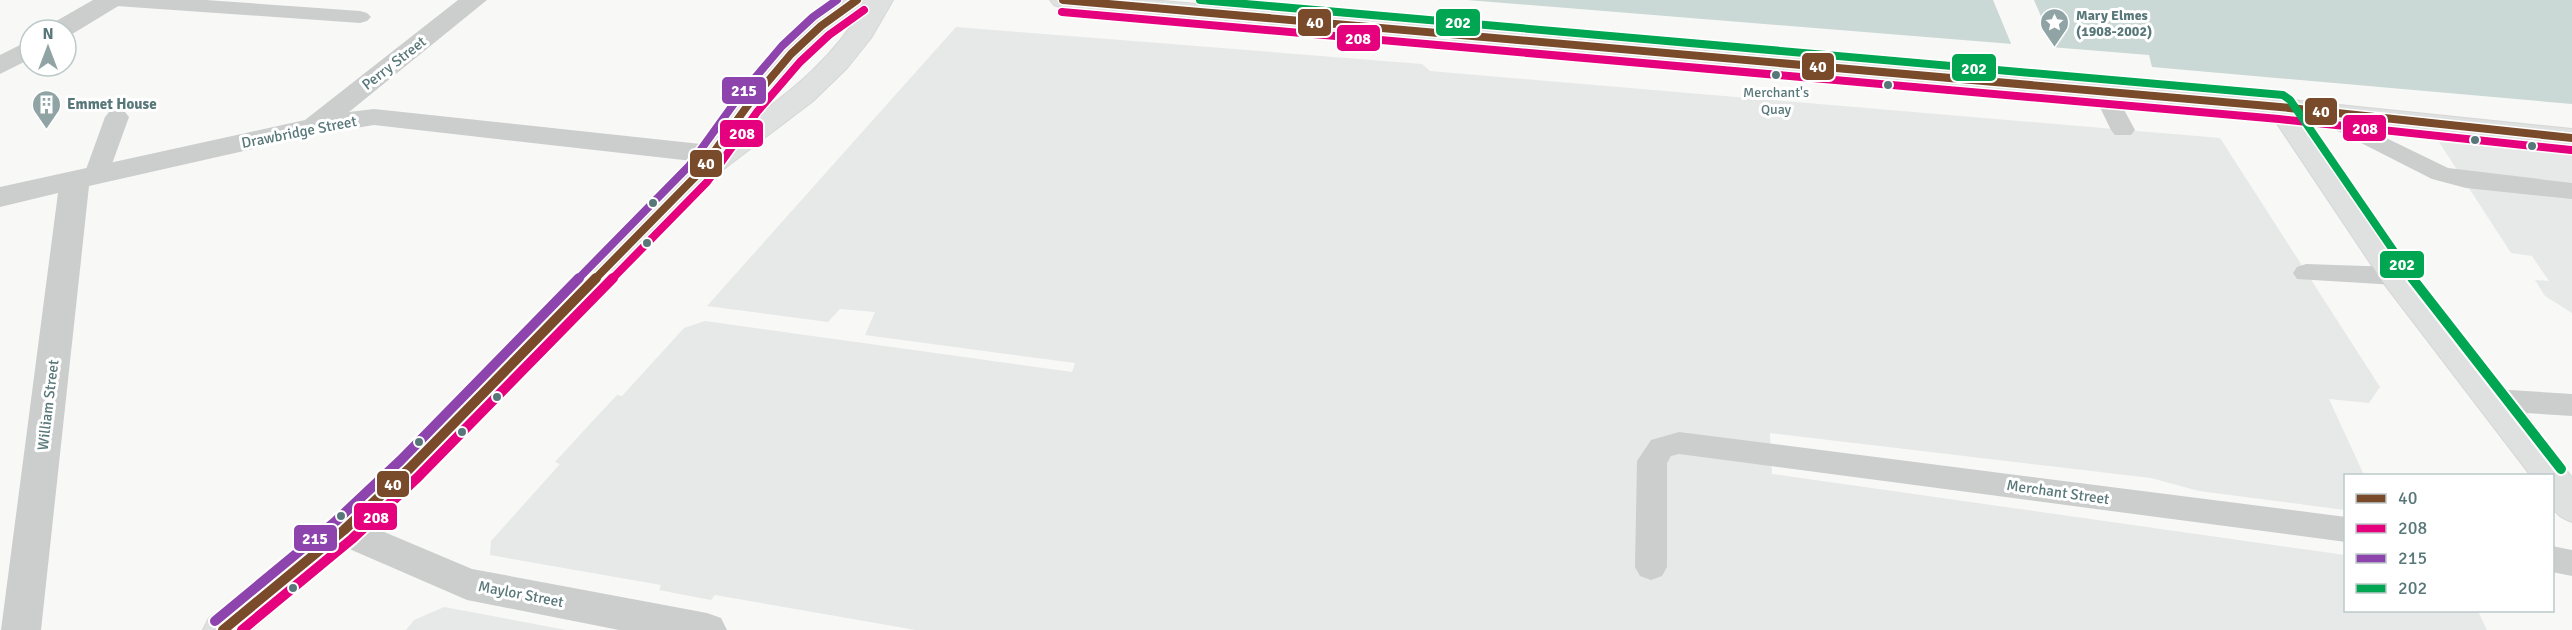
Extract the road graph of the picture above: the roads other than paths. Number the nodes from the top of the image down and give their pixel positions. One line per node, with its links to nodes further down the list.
1 (111, 0): 8 (street)
2 (116, 0): 7 (lane)
3 (474, 0): 15 (street, Perry Street)
4 (857, 0): 18 (main road)
5 (880, 0): 18 (main road)
6 (1063, 0): 11 (main road)
7 (360, 17)
8 (78, 19)
9 (18, 55): 10 (street)
10 (0, 66)
11 (2104, 93): 12 (main road); 16 (lane)
12 (2280, 107): 13 (main road); 23 (main road)
13 (2316, 111): 17 (main road); 20 (lane)
14 (117, 117): 19 (lane)
15 (314, 126): 18 (street, Drawbridge Street); 19 (street, Drawbridge Street)
16 (2123, 130)
17 (2572, 138)
18 (704, 164): 29 (main road)
19 (86, 178): 21 (street, Drawbridge Street); 34 (street, William Street)
20 (2572, 191)
21 (0, 196)
22 (2307, 273): 23 (lane)
23 (2396, 276): 24 (main road)
24 (2493, 400): 25 (lane); 26 (main road)
25 (2572, 405)
26 (2550, 474)
27 (2554, 480): 28 (main road)
28 (2572, 507)
29 (344, 530): 35 (main road); 36 (street, Maylor Street)
30 (2344, 530): 33 (lane, Merchant Street)
31 (2554, 559): 32 (lane)
32 (2572, 563)
33 (1651, 567)
34 (21, 630)
35 (223, 630)
36 (707, 630)

